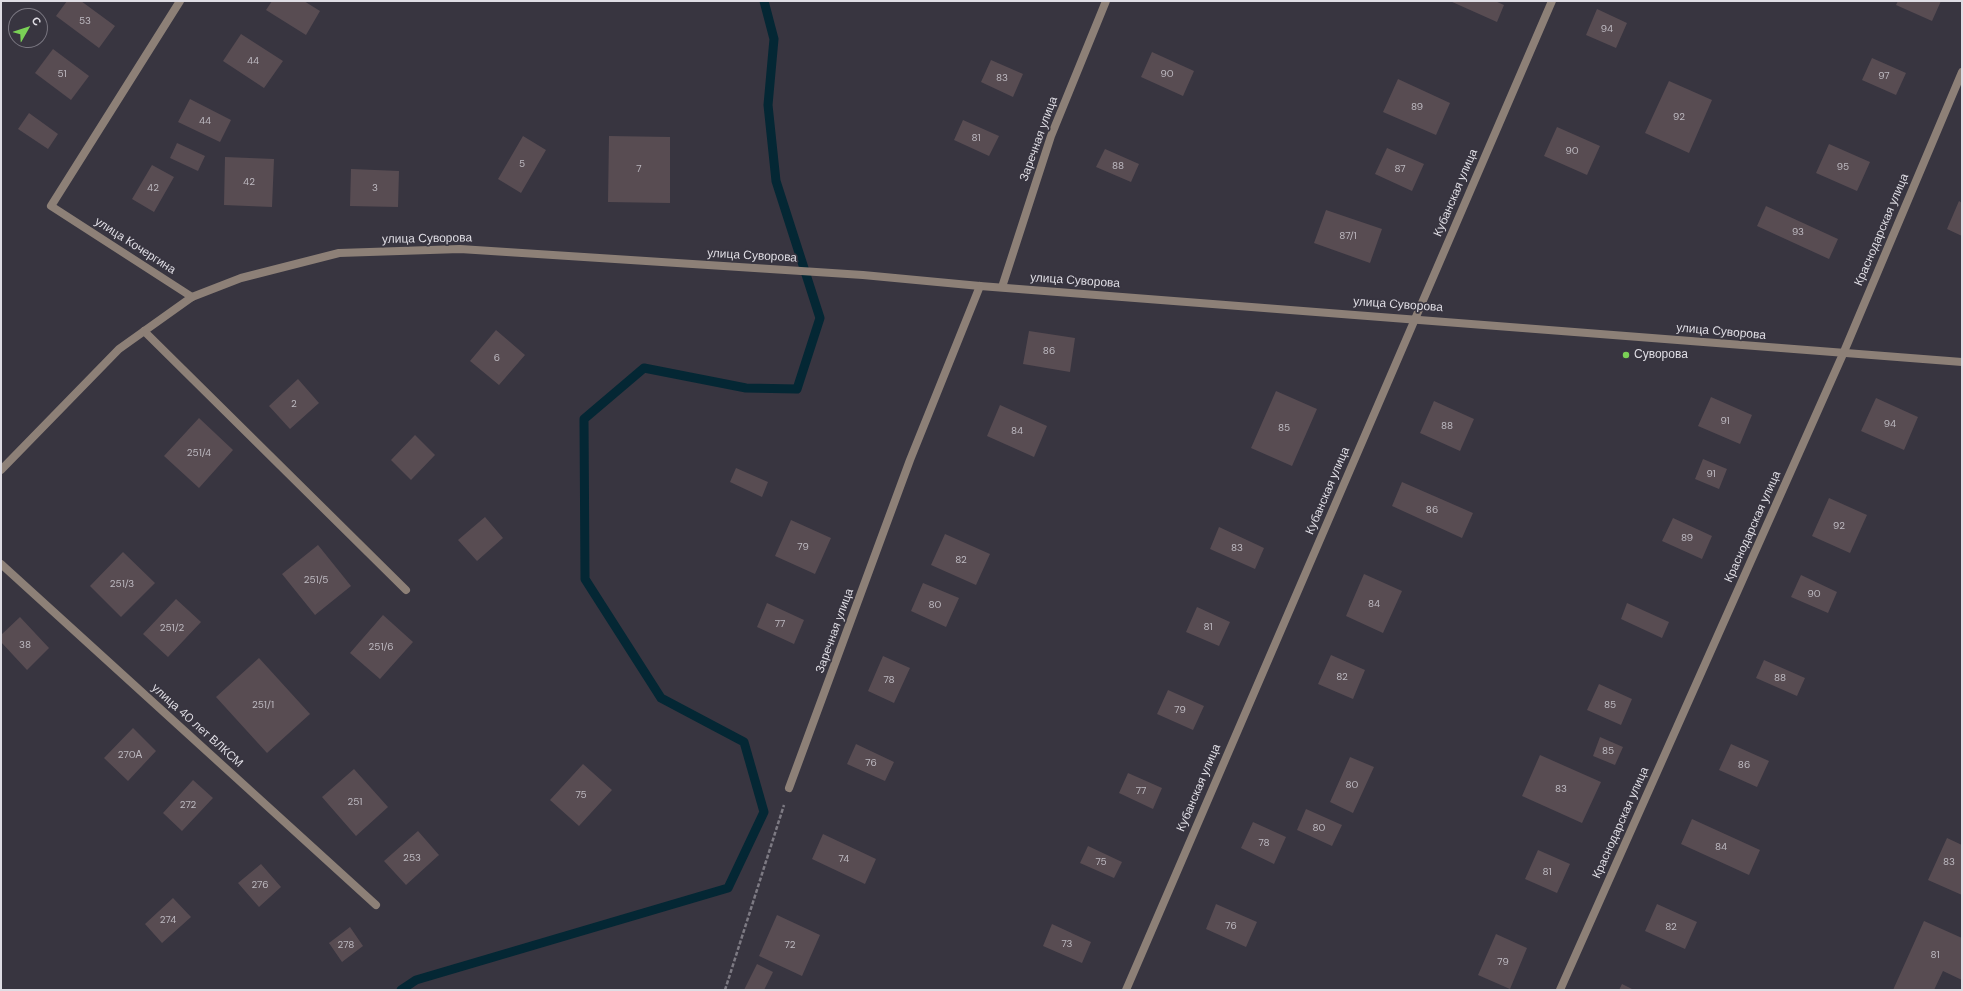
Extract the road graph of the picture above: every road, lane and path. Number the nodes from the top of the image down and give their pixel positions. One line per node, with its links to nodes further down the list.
1 (180, 1): 7 (street, улица Кочергина)
2 (1106, 1): 6 (street, Заречная улица)
3 (1552, 1): 8 (street, Кубанская улица)
4 (1962, 72): 10 (street, Краснодарская улица)
5 (980, 286): 6 (street, улица Суворова); 7 (street, улица Суворова); 15 (street, Заречная улица)
6 (1002, 287): 8 (street, улица Суворова)
7 (192, 297): 9 (street)
8 (1415, 319): 10 (street, улица Суворова); 18 (street, Кубанская улица)
9 (144, 331): 12 (street); 14 (street)
10 (1843, 354): 11 (street, улица Суворова); 19 (street, Краснодарская улица)
11 (1962, 362)
12 (1, 470)
13 (1, 564): 16 (street, улица 40 лет ВЛКСМ)
14 (406, 590)
15 (789, 788): 17 (path)
16 (376, 905)
17 (725, 990)
18 (1126, 990)
19 (1560, 990)

